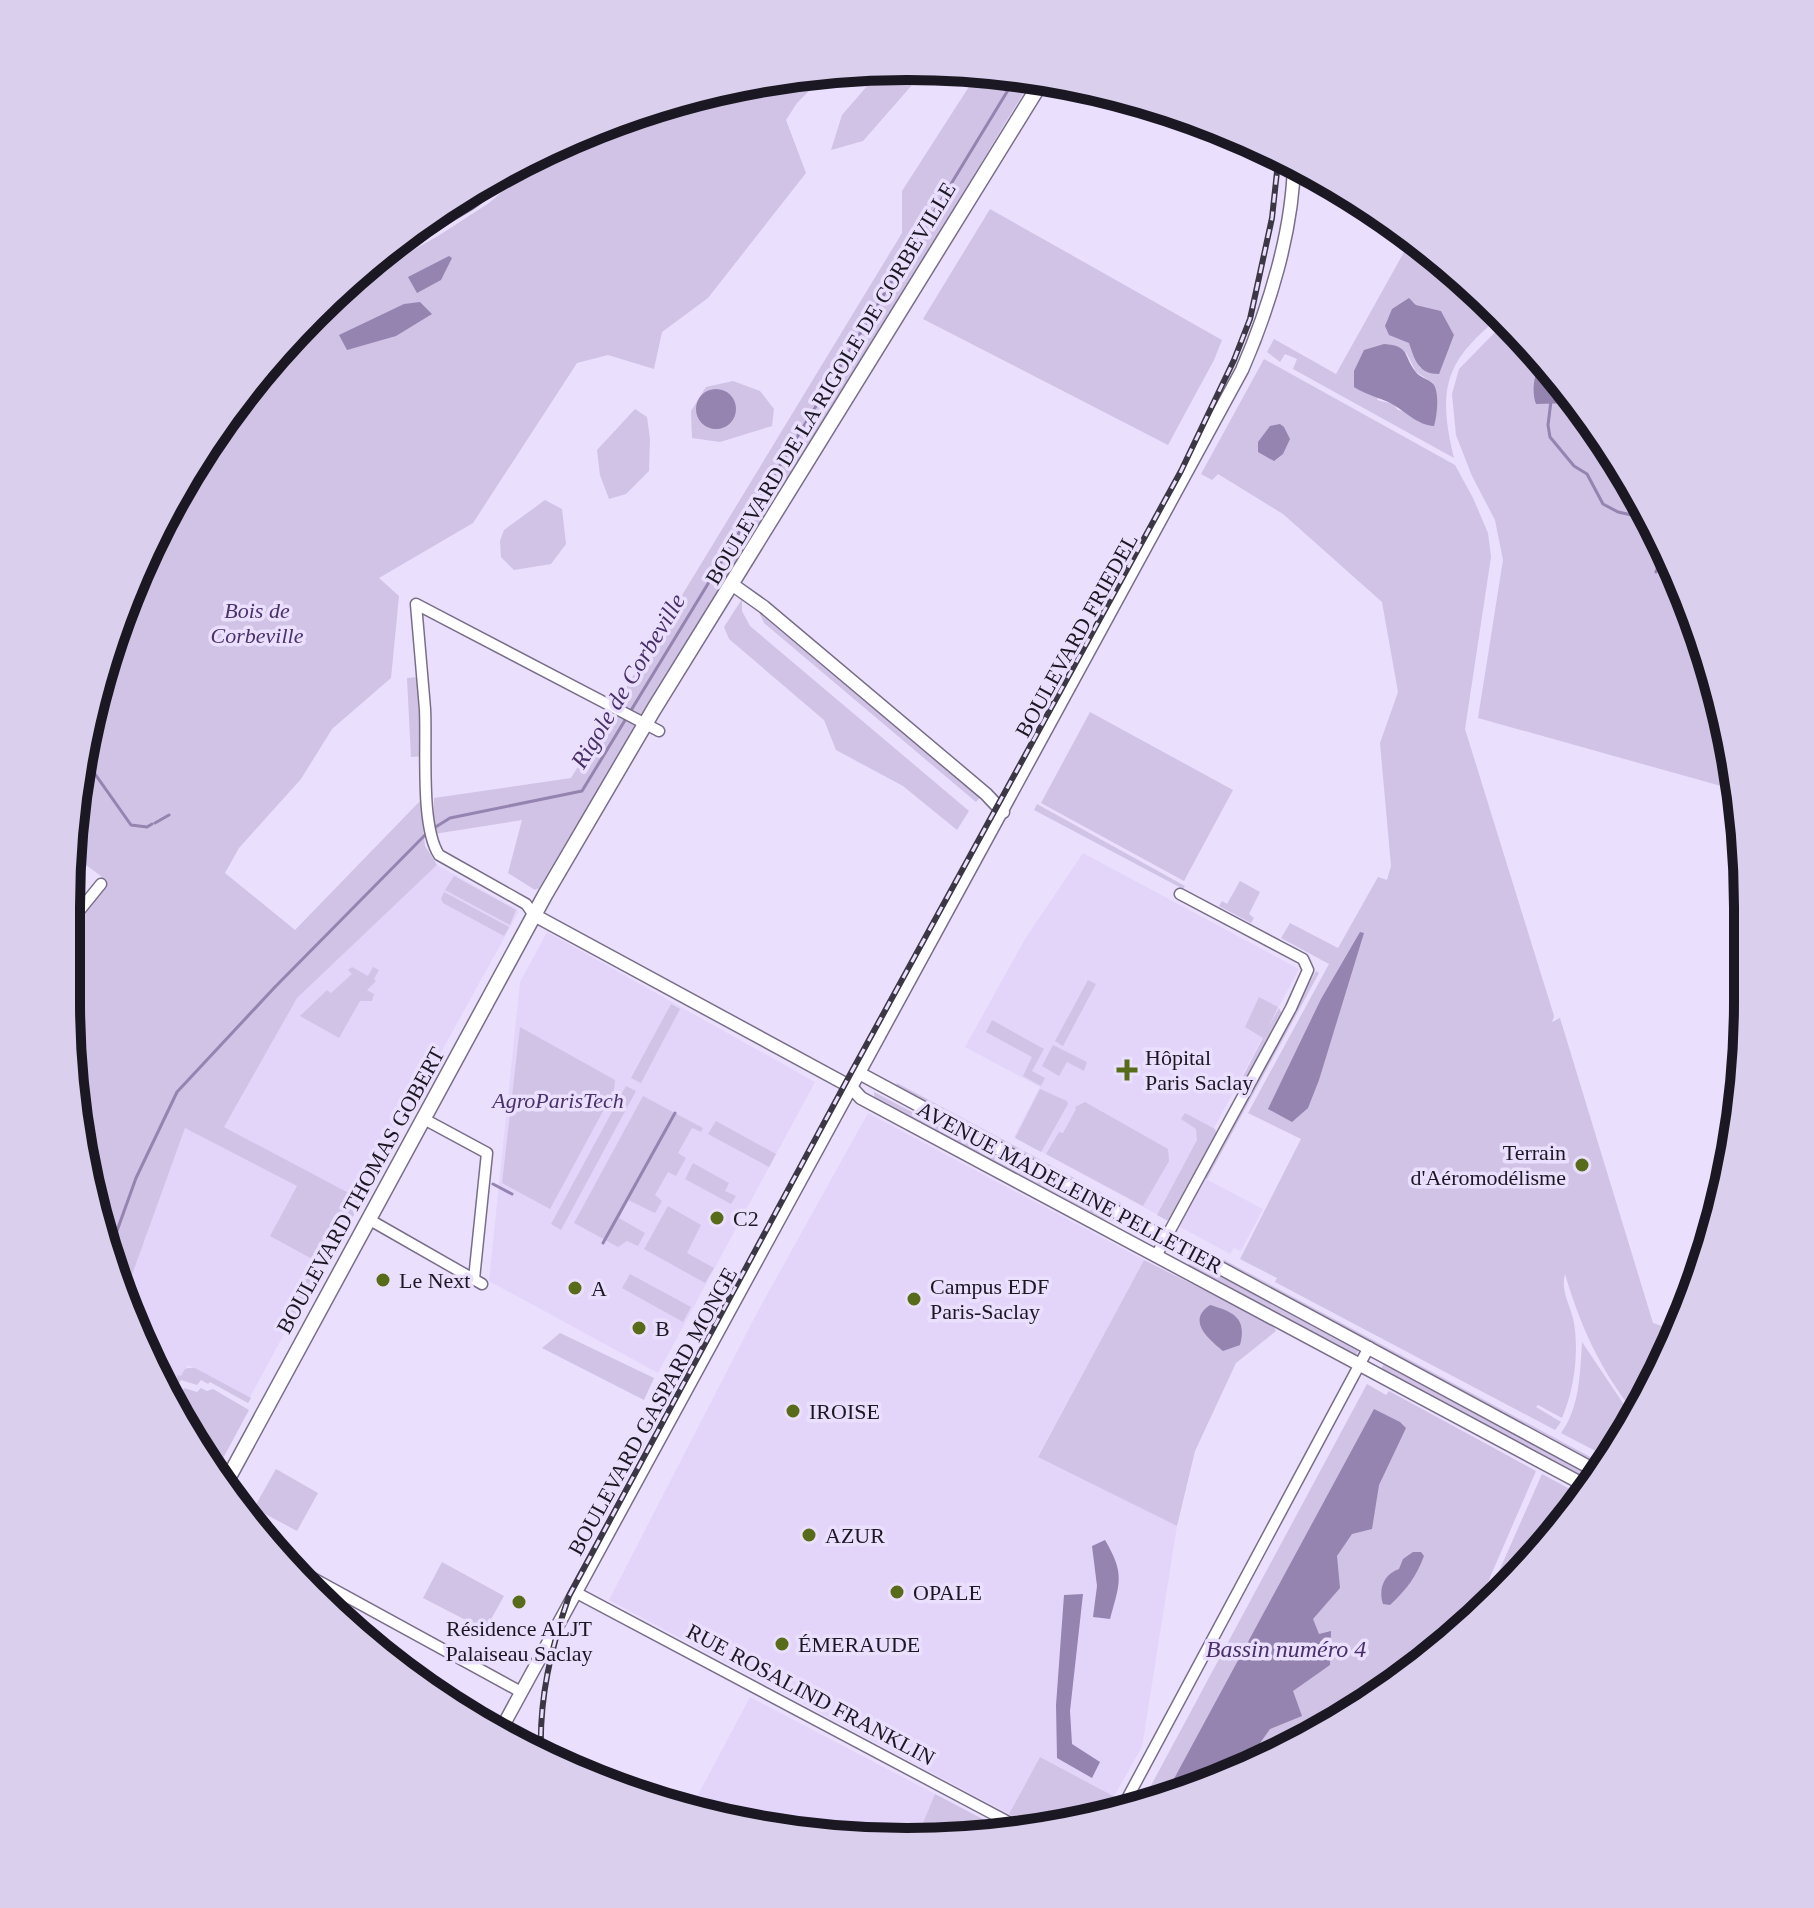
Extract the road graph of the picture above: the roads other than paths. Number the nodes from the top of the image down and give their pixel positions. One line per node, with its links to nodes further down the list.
1 (1036, 91): 3 (main road, BOULEVARD DE LA RIGOLE DE CORBEVILLE)
2 (1292, 176): 5 (street, BOULEVARD FRIEDEL)
3 (733, 585): 4 (main road, BOULEVARD DE LA RIGOLE DE CORBEVILLE); 5 (street)
4 (646, 724): 9 (main road, BOULEVARD DE LA RIGOLE DE CORBEVILLE); 9 (street)
5 (1003, 812): 10 (street, BOULEVARD FRIEDEL)
6 (101, 884): 8 (street)
7 (1180, 894): 15 (street)
8 (80, 910)
9 (534, 915): 11 (street, AVENUE MADELEINE PELLETIER); 13 (main road, BOULEVARD THOMAS GOBERT)
10 (859, 1073): 11 (street, BOULEVARD FRIEDEL); 15 (street, AVENUE MADELEINE PELLETIER)
11 (851, 1087): 12 (street, BOULEVARD FRIEDEL); 16 (street, AVENUE MADELEINE PELLETIER)
12 (840, 1107): 23 (street, BOULEVARD GASPARD MONGE)
13 (424, 1119): 14 (main road, BOULEVARD THOMAS GOBERT); 14 (street)
14 (370, 1220): 20 (main road, BOULEVARD THOMAS GOBERT)
15 (1166, 1238): 16 (street); 17 (street, AVENUE MADELEINE PELLETIER)
16 (1156, 1256): 18 (street, AVENUE MADELEINE PELLETIER)
17 (1369, 1347): 18 (street); 19 (street, AVENUE MADELEINE PELLETIER)
18 (1359, 1364): 21 (street, AVENUE MADELEINE PELLETIER); 26 (street)
19 (1590, 1467)
20 (230, 1475)
21 (1579, 1482)
22 (316, 1580): 24 (street)
23 (575, 1592): 24 (street, BOULEVARD GASPARD MONGE); 27 (street, RUE ROSALIND FRANKLIN)
24 (521, 1692): 25 (street, BOULEVARD GASPARD MONGE)
25 (504, 1723)
26 (1127, 1798)
27 (1008, 1822)

